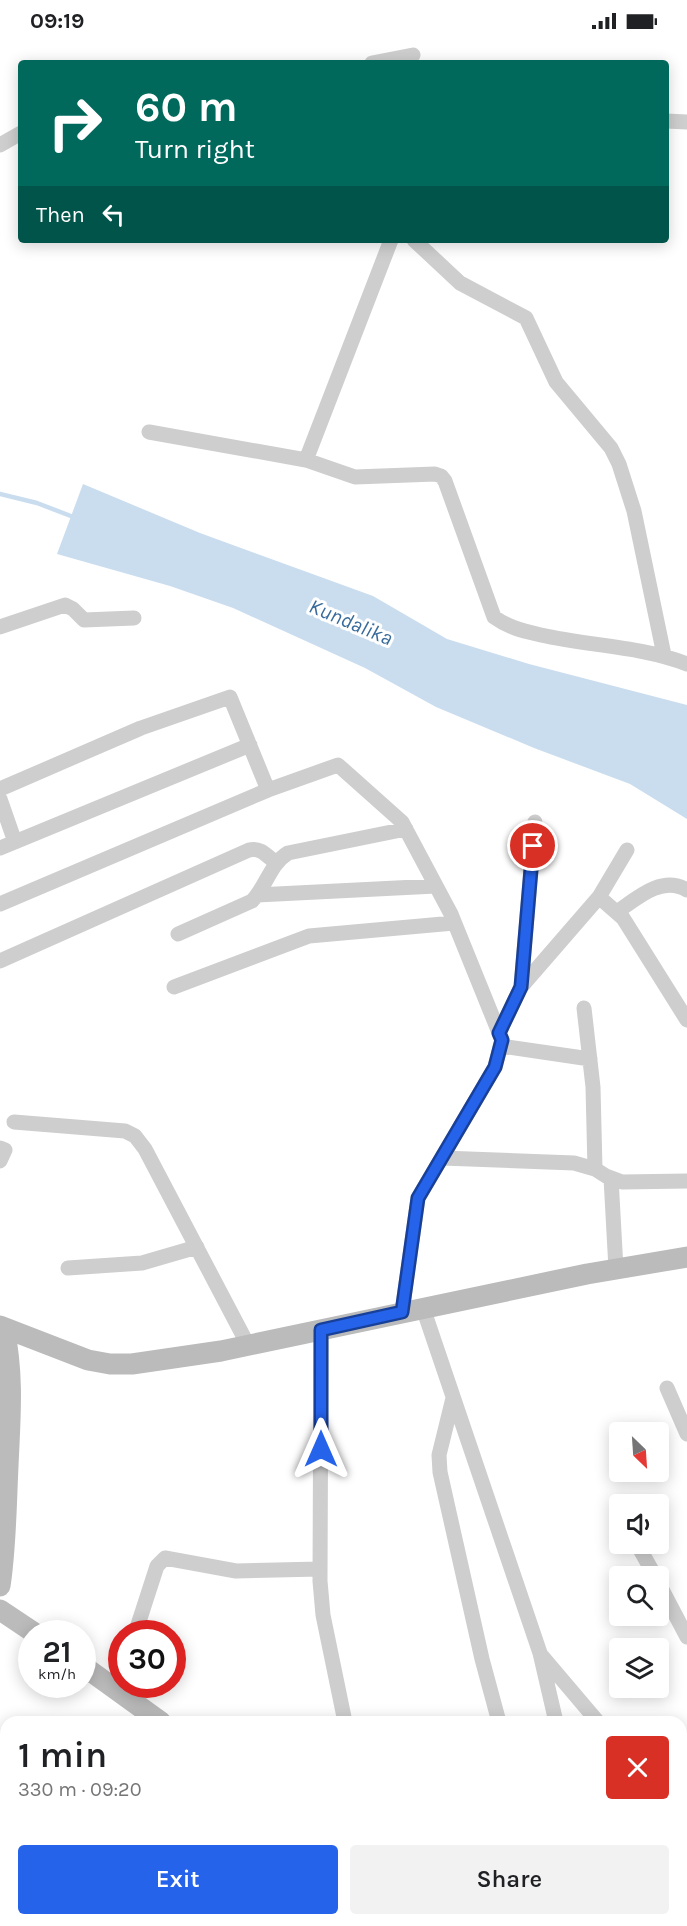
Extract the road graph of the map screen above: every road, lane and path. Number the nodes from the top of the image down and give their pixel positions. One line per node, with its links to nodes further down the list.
1 (412, 53): 2 (street)
2 (384, 60)
3 (669, 121): 4 (street)
4 (687, 122)
5 (18, 135): 6 (street)
6 (0, 145)
7 (390, 243): 10 (street)
8 (417, 243): 13 (street)
9 (149, 432): 10 (street)
10 (306, 460): 13 (street)
11 (134, 618): 12 (street)
12 (0, 627)
13 (664, 655): 14 (street)
14 (687, 664)
15 (250, 745): 16 (street); 17 (street); 21 (street)
16 (0, 789)
17 (268, 790): 20 (street); 29 (street)
18 (0, 799): 21 (street)
19 (534, 822): 35 (street)
20 (406, 829): 24 (street); 25 (street)
21 (15, 842): 22 (street)
22 (0, 848)
23 (627, 850): 28 (street)
24 (276, 863): 27 (street); 33 (street)
25 (436, 886): 27 (street); 31 (street)
26 (687, 890): 30 (street)
27 (257, 895): 32 (street)
28 (599, 897): 30 (street); 35 (street)
29 (0, 904)
30 (617, 912): 37 (street)
31 (454, 922): 34 (street); 38 (street)
32 (178, 934)
33 (0, 961)
34 (174, 987)
35 (521, 987): 38 (street)
36 (584, 1008): 39 (street)
37 (687, 1020)
38 (500, 1039): 39 (street); 42 (street)
39 (590, 1059): 44 (street)
40 (14, 1122): 47 (street)
41 (0, 1148): 43 (street)
42 (442, 1158): 44 (street); 52 (street)
43 (0, 1161)
44 (595, 1169): 45 (street)
45 (611, 1178): 46 (street); 50 (street)
46 (687, 1181)
47 (196, 1247): 49 (street); 55 (street)
48 (687, 1257): 50 (street)
49 (68, 1268)
50 (616, 1269): 51 (street)
51 (423, 1308): 52 (street); 58 (street)
52 (402, 1312): 54 (street)
53 (2, 1327): 55 (street); 56 (street)
54 (327, 1328): 55 (street); 60 (street)
55 (248, 1345)
56 (4, 1353): 61 (street)
57 (667, 1388): 59 (street)
58 (453, 1398): 67 (street); 71 (street)
59 (687, 1434)
60 (320, 1569): 64 (street); 70 (street)
61 (0, 1586)
62 (669, 1603): 66 (street)
63 (0, 1610): 65 (street)
64 (140, 1620)
65 (18, 1622)
66 (687, 1637)
67 (540, 1653): 72 (street); 73 (street)
68 (136, 1698): 69 (street)
69 (155, 1716)
70 (344, 1716)
71 (497, 1716)
72 (555, 1716)
73 (593, 1716)

